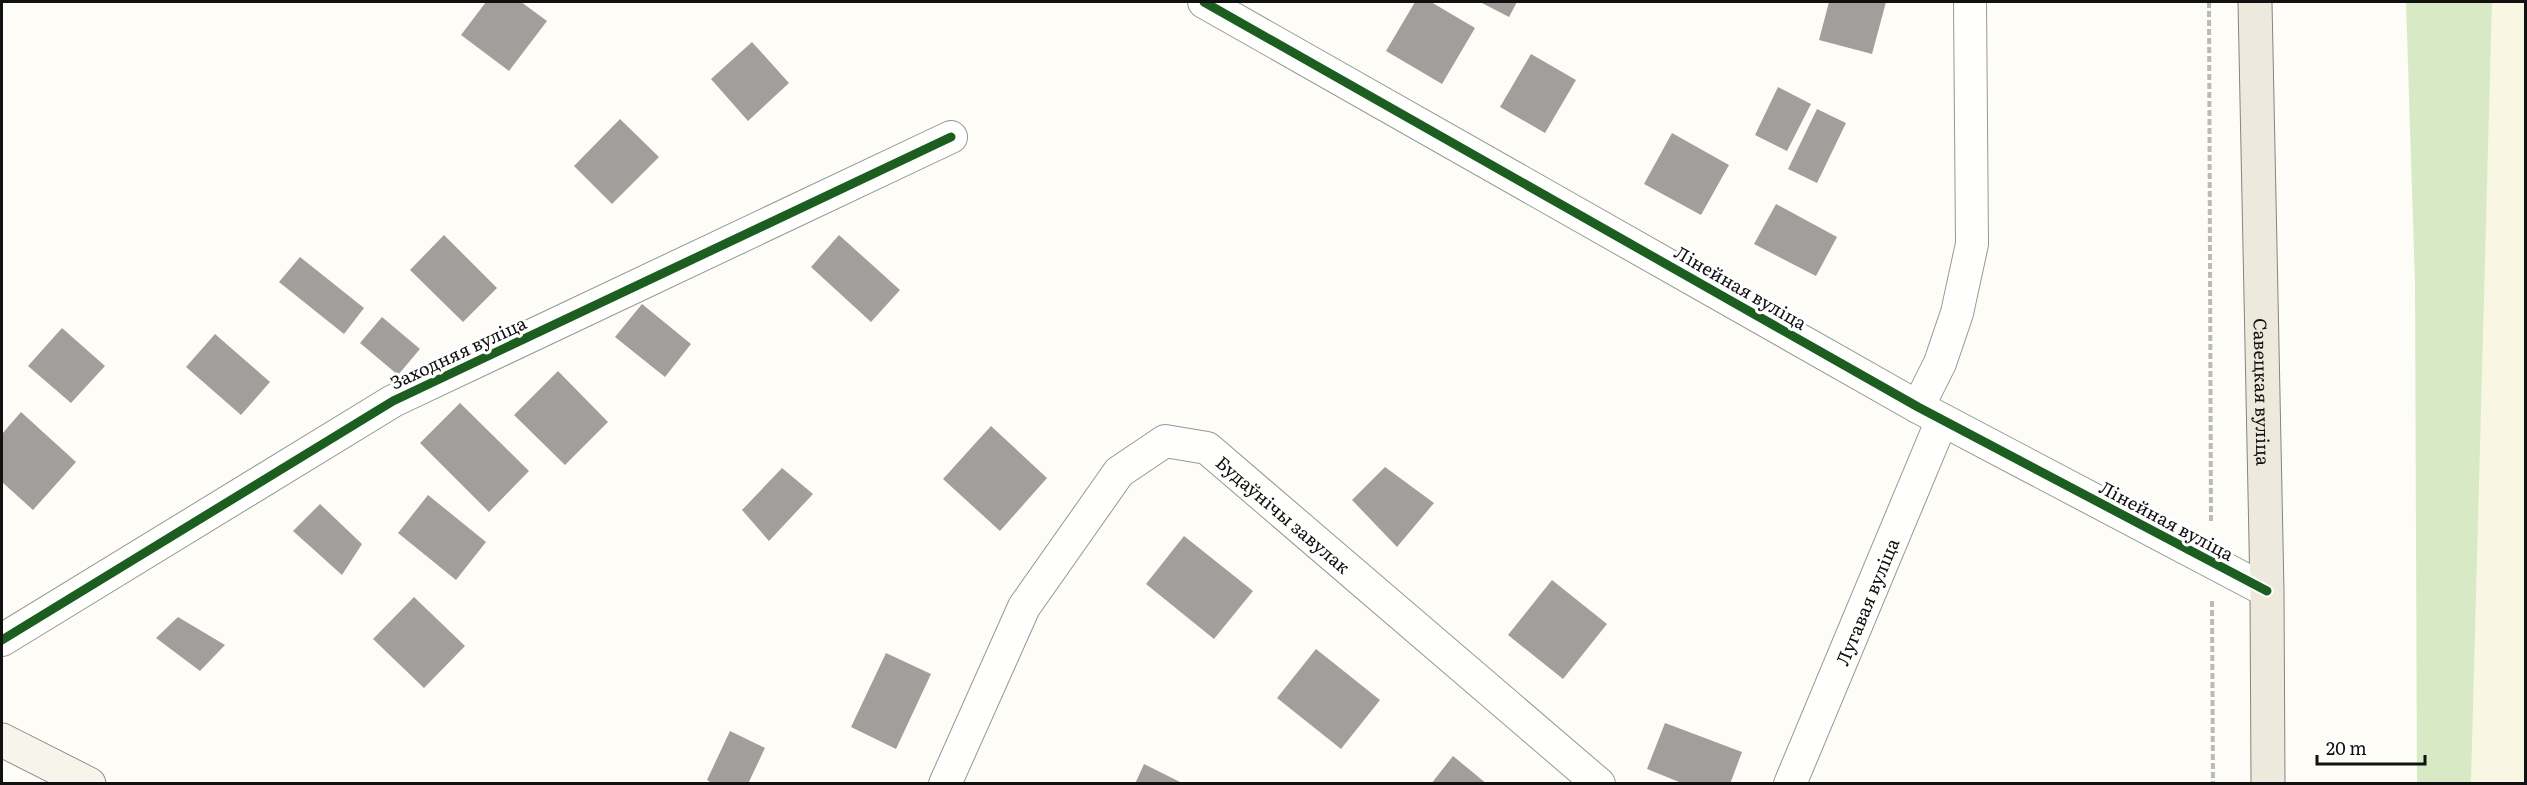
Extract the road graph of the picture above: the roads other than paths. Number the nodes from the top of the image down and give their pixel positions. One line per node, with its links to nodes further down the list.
1 (1204, 2): 5 (street, Лінейная вуліца)
2 (1970, 2): 5 (street, Лугавая вуліца)
3 (2255, 2): 6 (main road, Савецкая вуліца)
4 (951, 136): 7 (street, Заходняя вуліца)
5 (1930, 413): 6 (street, Лінейная вуліца); 12 (street, Лугавая вуліца)
6 (2267, 591): 13 (main road, Савецкая вуліца)
7 (2, 640)
8 (2, 740): 9 (street)
9 (89, 783)
10 (945, 783): 11 (street, Будаўнічы завулак)
11 (1599, 783)
12 (1790, 783)
13 (2268, 783)

